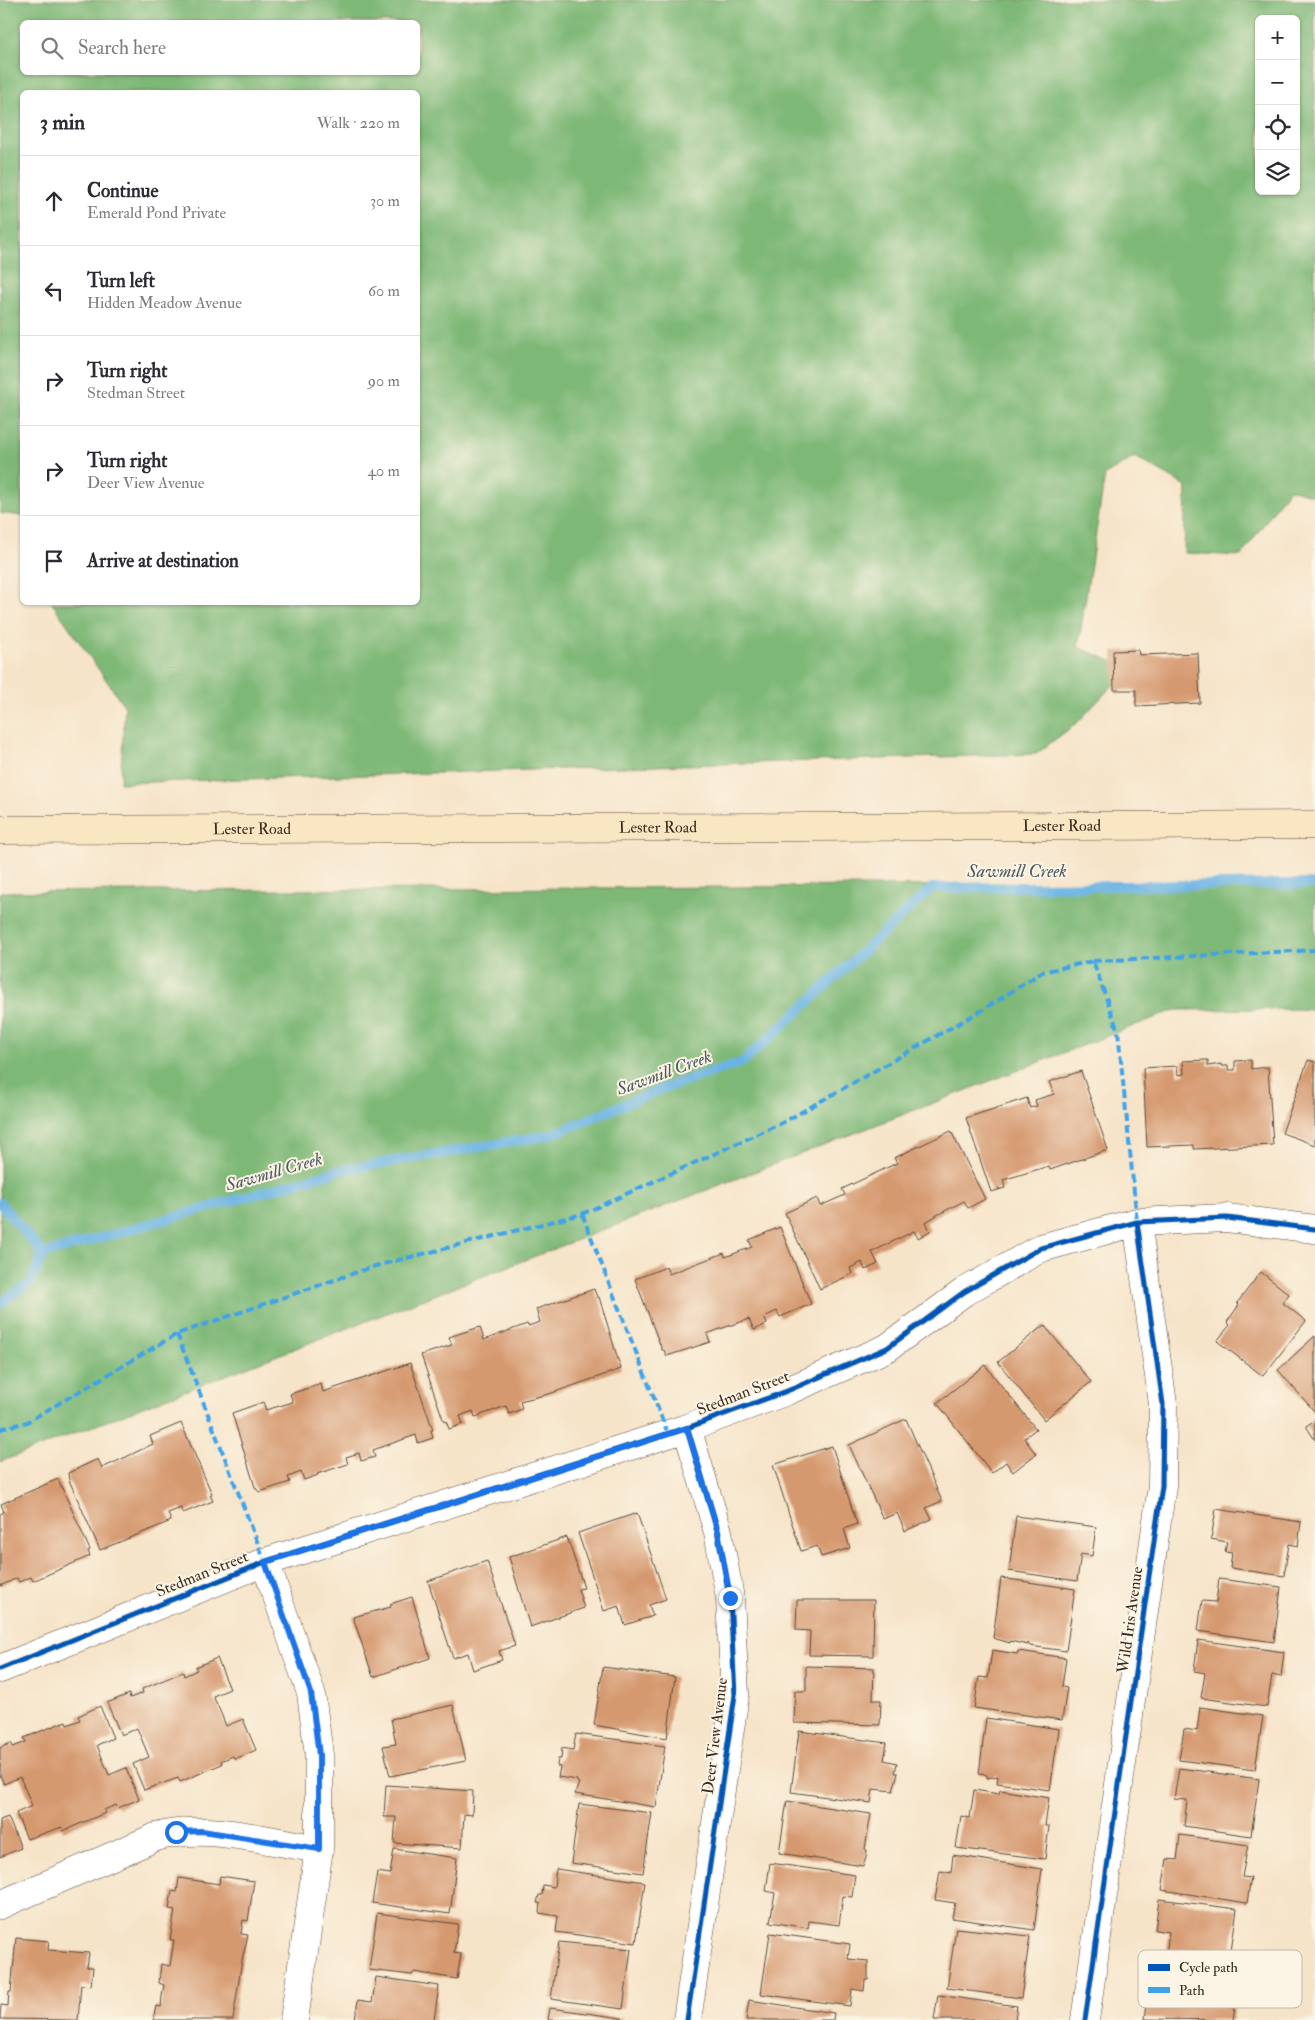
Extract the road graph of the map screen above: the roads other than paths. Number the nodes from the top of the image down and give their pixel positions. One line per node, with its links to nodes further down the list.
1 (1315, 825): 2 (main road, Lester Road)
2 (0, 830)
3 (1137, 1222): 4 (street, Stedman Street); 5 (street, Stedman Street); 12 (street, Wild Iris Avenue)
4 (1315, 1229)
5 (687, 1428): 6 (street, Stedman Street); 11 (street, Deer View Avenue)
6 (265, 1562): 7 (street, Stedman Street); 8 (street)
7 (0, 1669)
8 (319, 1849): 9 (street); 10 (street)
9 (0, 1905)
10 (294, 2020)
11 (687, 2020)
12 (1085, 2020)

